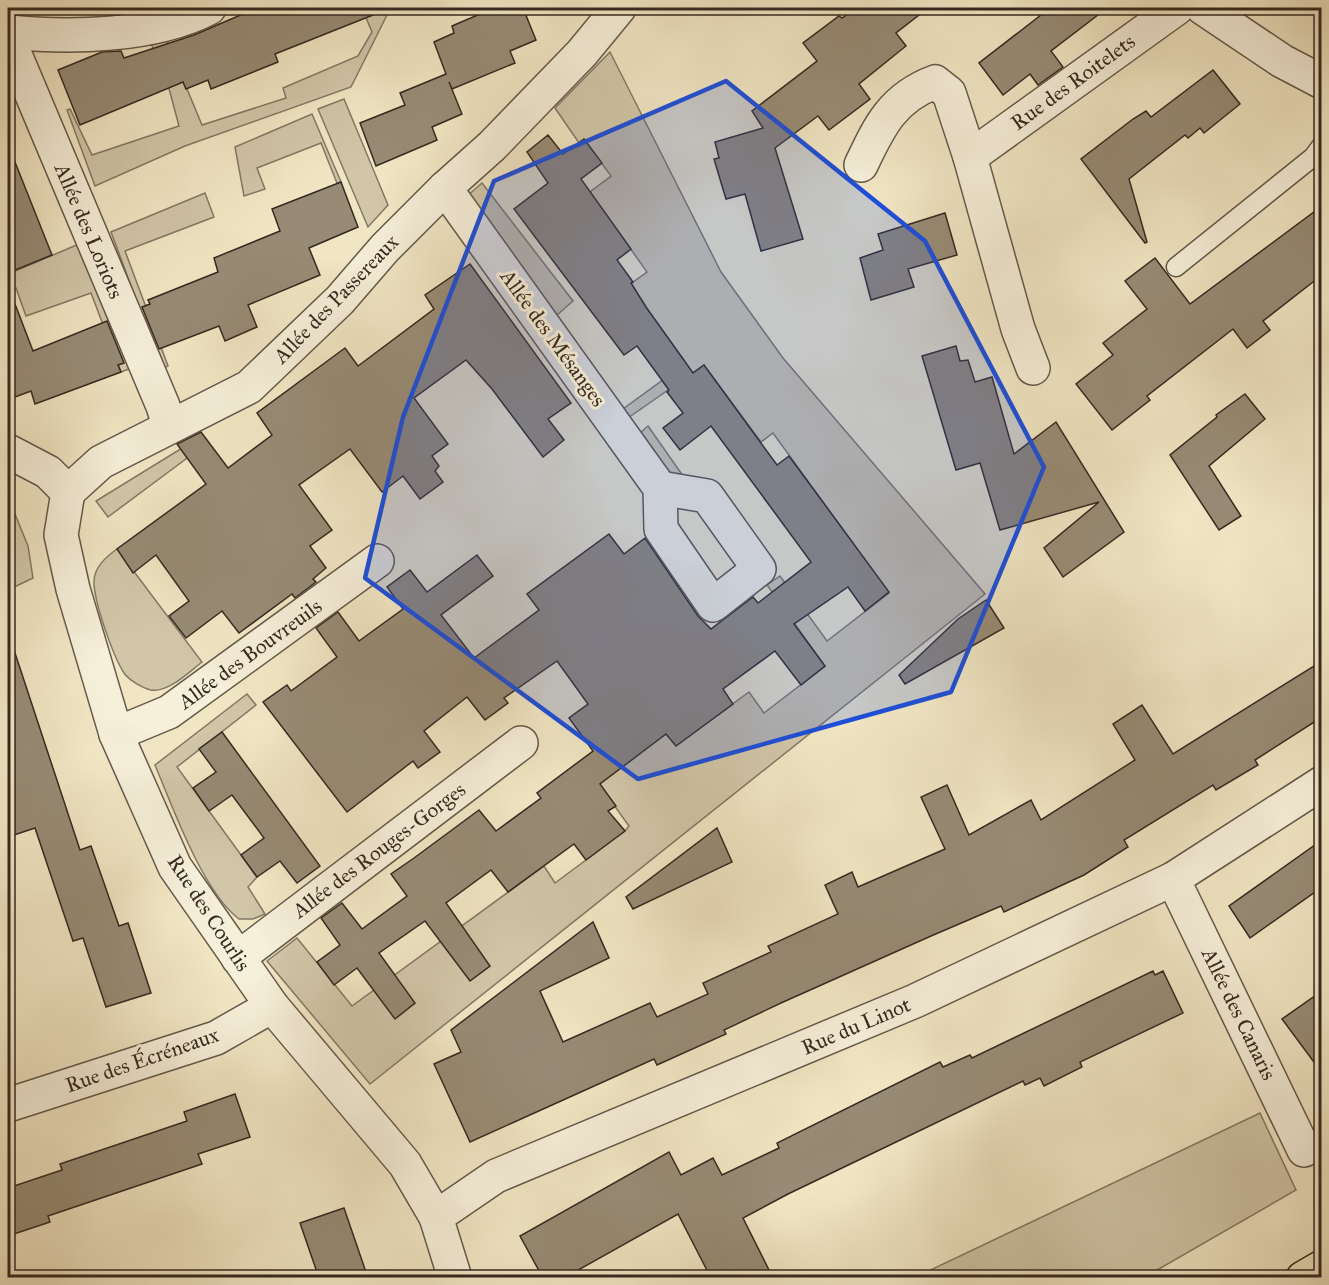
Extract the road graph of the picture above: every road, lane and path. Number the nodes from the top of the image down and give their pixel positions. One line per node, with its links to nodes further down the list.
1 (209, 8): 5 (street)
2 (619, 8): 11 (street, Allée des Passereaux)
3 (1177, 8): 9 (street, Rue des Roitelets)
4 (1203, 8): 7 (street)
5 (8, 32)
6 (8, 38): 14 (street, Allée des Loriots)
7 (1322, 82)
8 (1322, 145): 12 (lane)
9 (970, 157): 10 (street); 13 (street)
10 (861, 165)
11 (445, 188): 14 (street, Allée des Passereaux); 16 (street, Allée des Mésanges)
12 (1176, 267)
13 (1033, 368)
14 (169, 425): 17 (street, Allée des Passereaux)
15 (8, 452): 17 (street)
16 (660, 488)
17 (68, 492): 19 (street, Rue des Courlis)
18 (377, 561): 19 (street, Allée des Bouvreuils)
19 (116, 734): 23 (street, Rue des Courlis)
20 (520, 742): 23 (street, Allée des Rouges-Gorges)
21 (1322, 783): 22 (street, Rue du Linot)
22 (1173, 879): 26 (street, Allée des Canaris); 27 (street, Rue du Linot)
23 (238, 958): 24 (street, Rue des Courlis)
24 (272, 1006): 25 (street, Rue des Écréneaux); 27 (street, Rue des Courlis)
25 (8, 1105)
26 (1304, 1150)
27 (436, 1217): 29 (street)
28 (1322, 1267): 30 (highway)
29 (455, 1278)
30 (1303, 1278)

